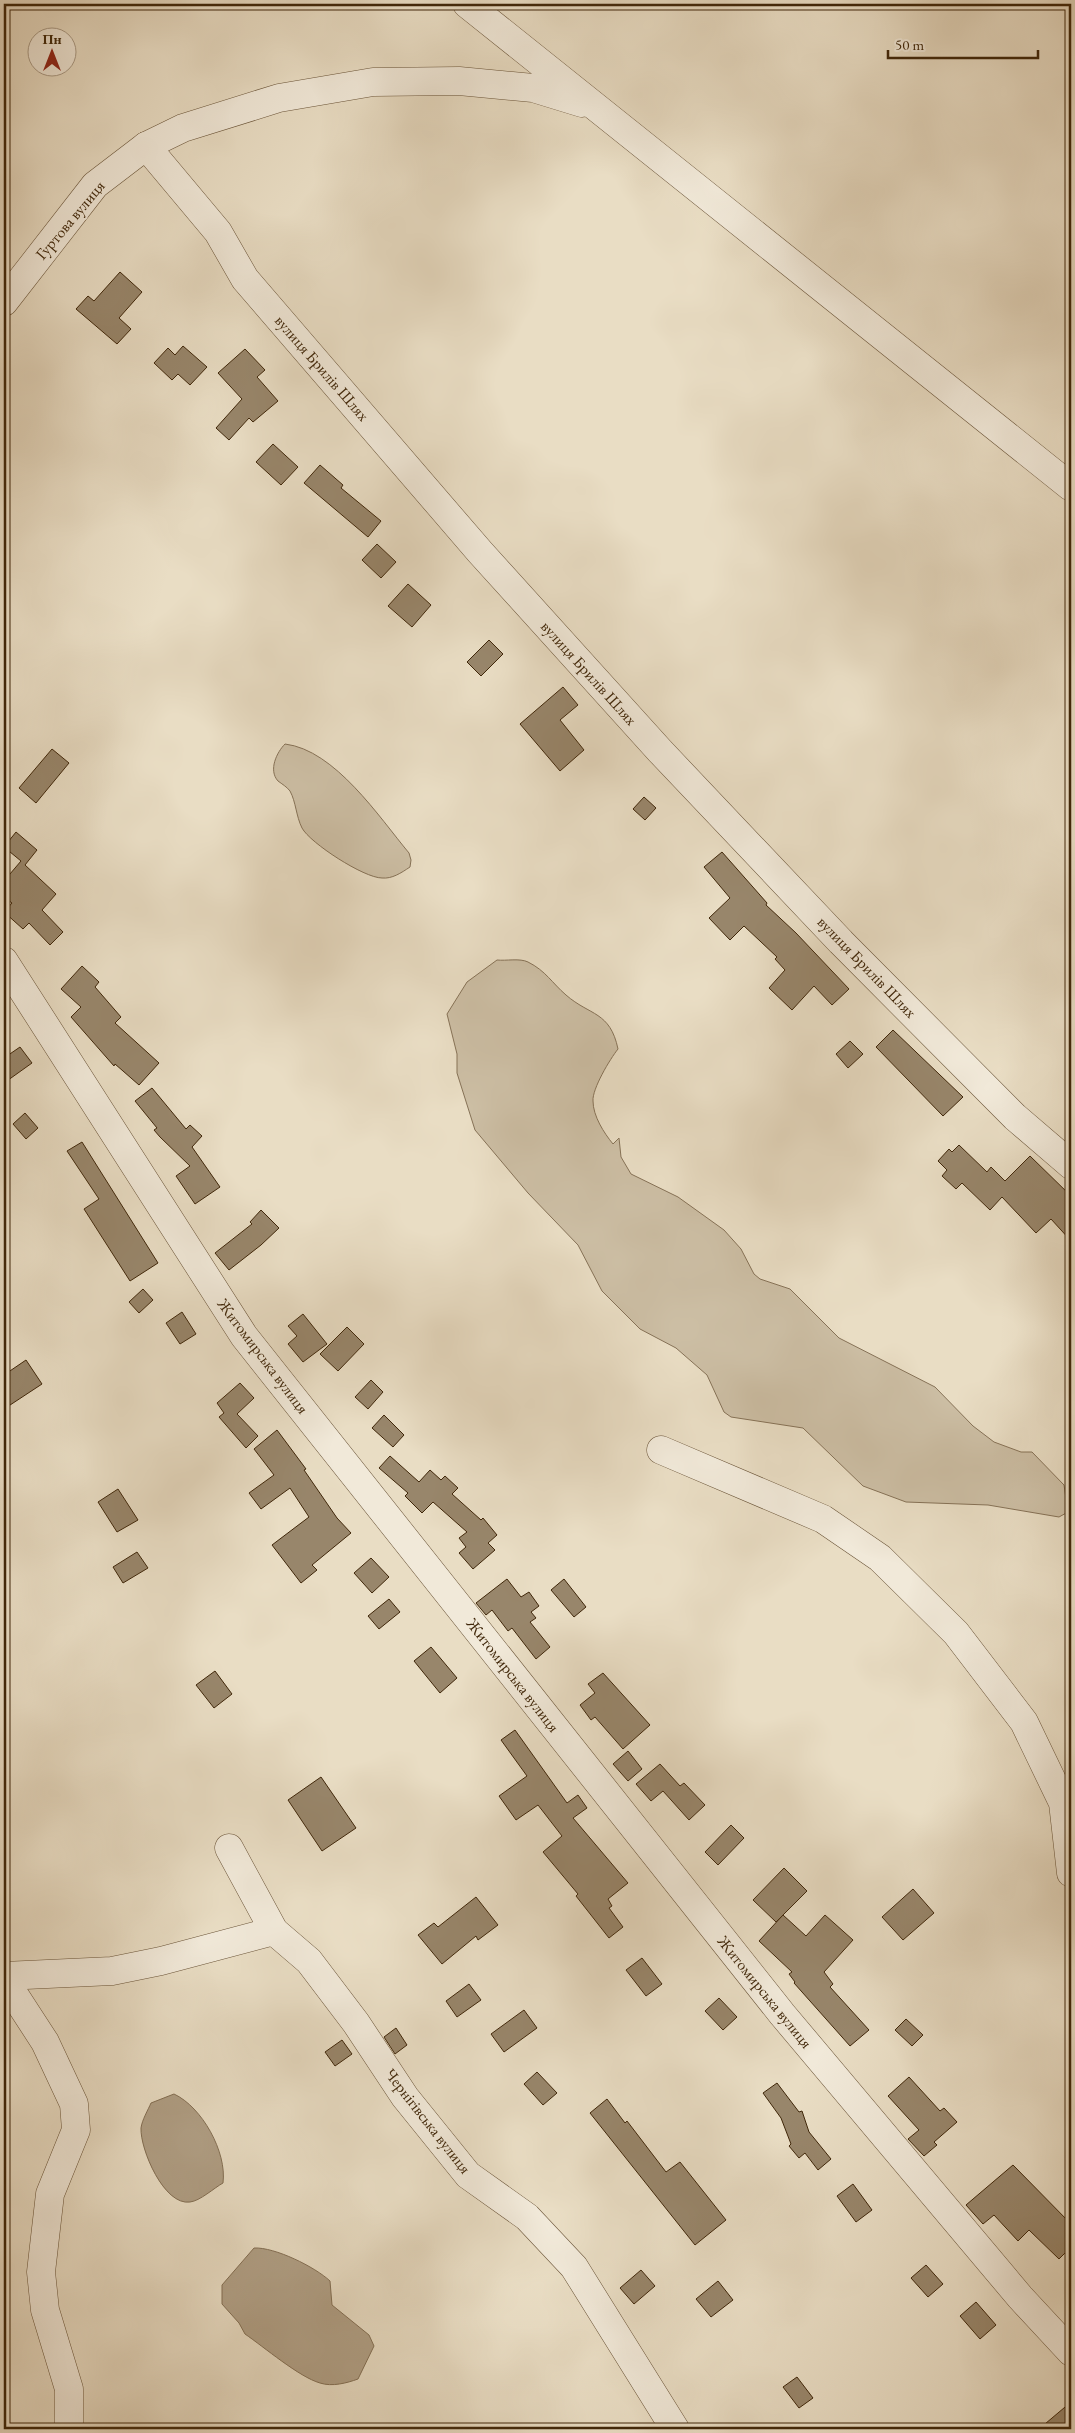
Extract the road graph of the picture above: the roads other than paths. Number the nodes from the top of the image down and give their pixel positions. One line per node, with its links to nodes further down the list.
1 (467, 4): 2 (street)
2 (593, 106): 3 (street, Гуртова вулиця); 5 (street)
3 (146, 146): 4 (street, Гуртова вулиця); 7 (street, вулиця Брилів Шлях)
4 (4, 302)
5 (1071, 487)
6 (4, 961): 13 (street, Житомирська вулиця)
7 (1071, 1165)
8 (661, 1450): 10 (street)
9 (229, 1848): 11 (street, Чернігівська вулиця)
10 (1071, 1873)
11 (274, 1931): 12 (street); 15 (street, Чернігівська вулиця)
12 (4, 1978): 14 (street)
13 (1071, 2352)
14 (69, 2429)
15 (675, 2429)

